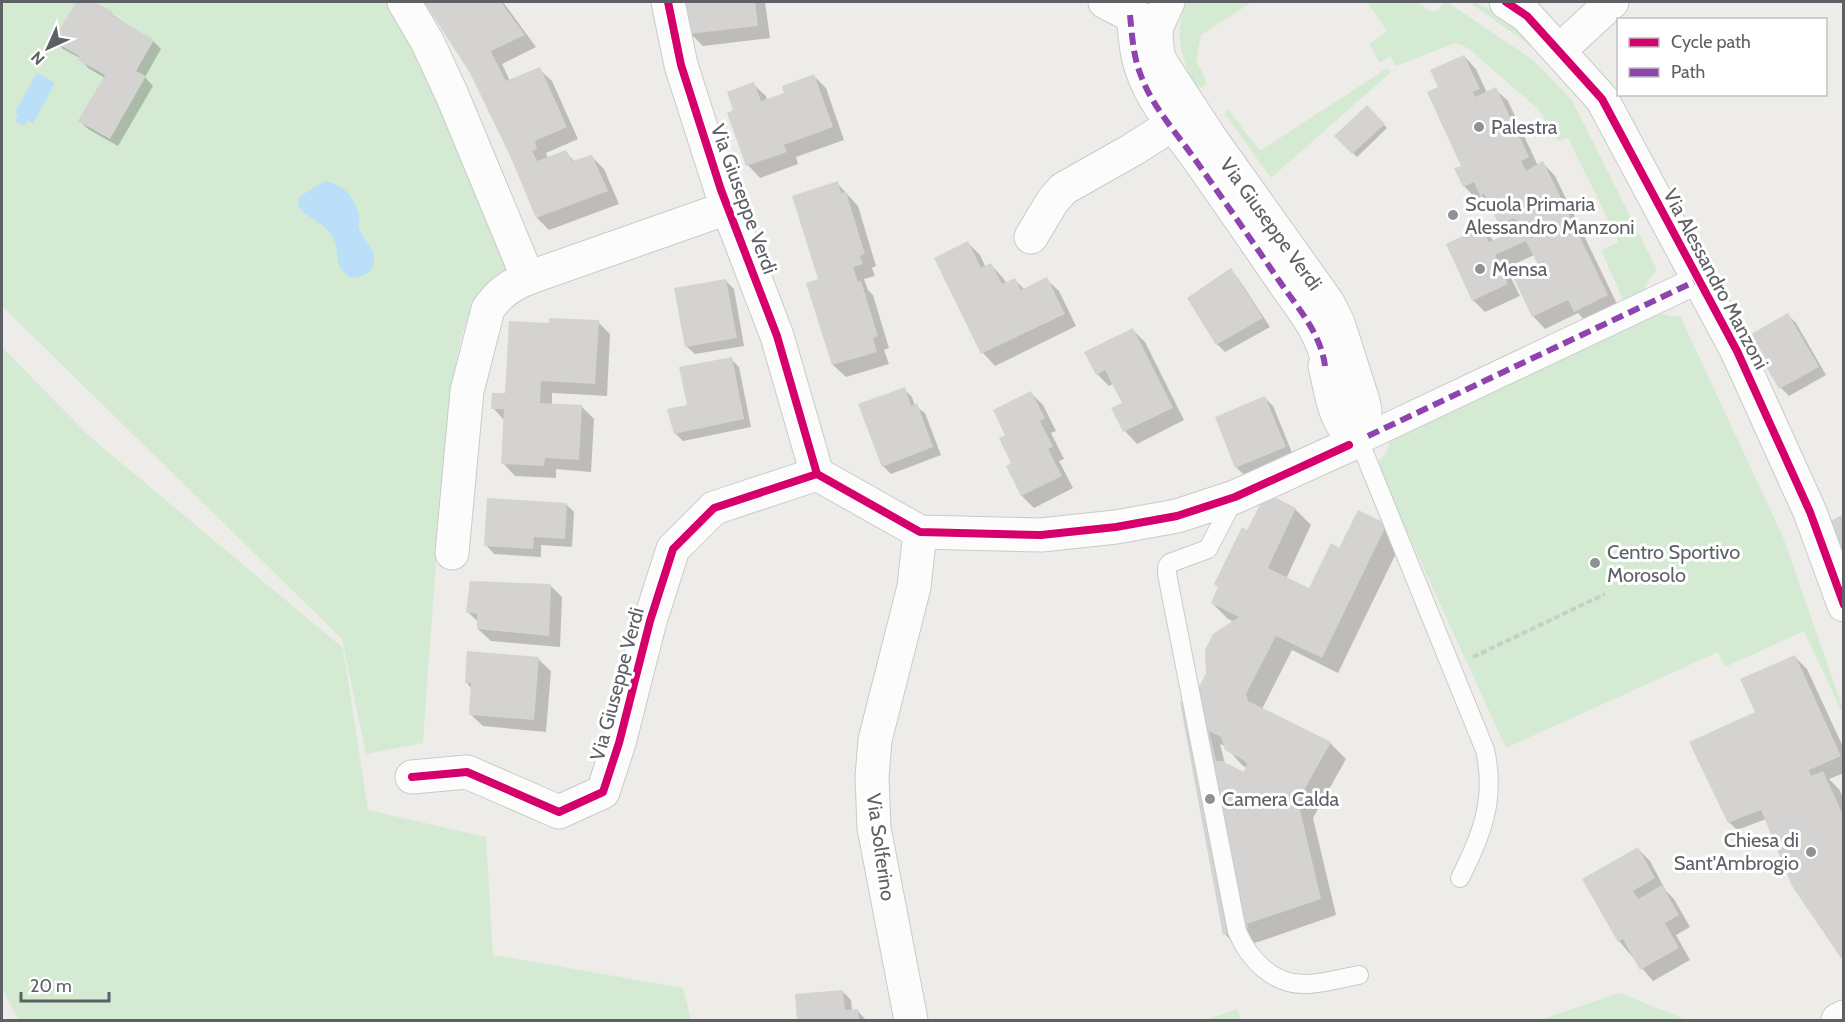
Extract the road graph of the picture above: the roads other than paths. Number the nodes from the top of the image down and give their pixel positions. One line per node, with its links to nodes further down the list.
1 (404, 2): 10 (street)
2 (668, 2): 8 (street, Via Giuseppe Verdi)
3 (1612, 2): 6 (street)
4 (1523, 6): 6 (street, Via Alessandro Manzoni)
5 (1140, 11): 7 (street, Via Giuseppe Verdi)
6 (1560, 50): 11 (street, Via Alessandro Manzoni)
7 (1181, 119): 9 (street); 12 (street); 13 (street, Via Giuseppe Verdi)
8 (727, 208): 10 (street); 14 (street, Via Giuseppe Verdi)
9 (1030, 237)
10 (528, 278): 17 (street)
11 (1698, 280): 13 (street); 18 (street, Via Alessandro Manzoni)
12 (1325, 366): 13 (street)
13 (1359, 440): 15 (street); 20 (lane)
14 (817, 474): 16 (street); 19 (street, Via Giuseppe Verdi)
15 (1235, 497): 16 (street); 21 (lane)
16 (920, 532): 23 (street, Via Solferino)
17 (452, 553)
18 (1844, 605)
19 (412, 777)
20 (1460, 878)
21 (1359, 975)
22 (1844, 1017): 24 (street)
23 (911, 1020)
24 (1838, 1020)

